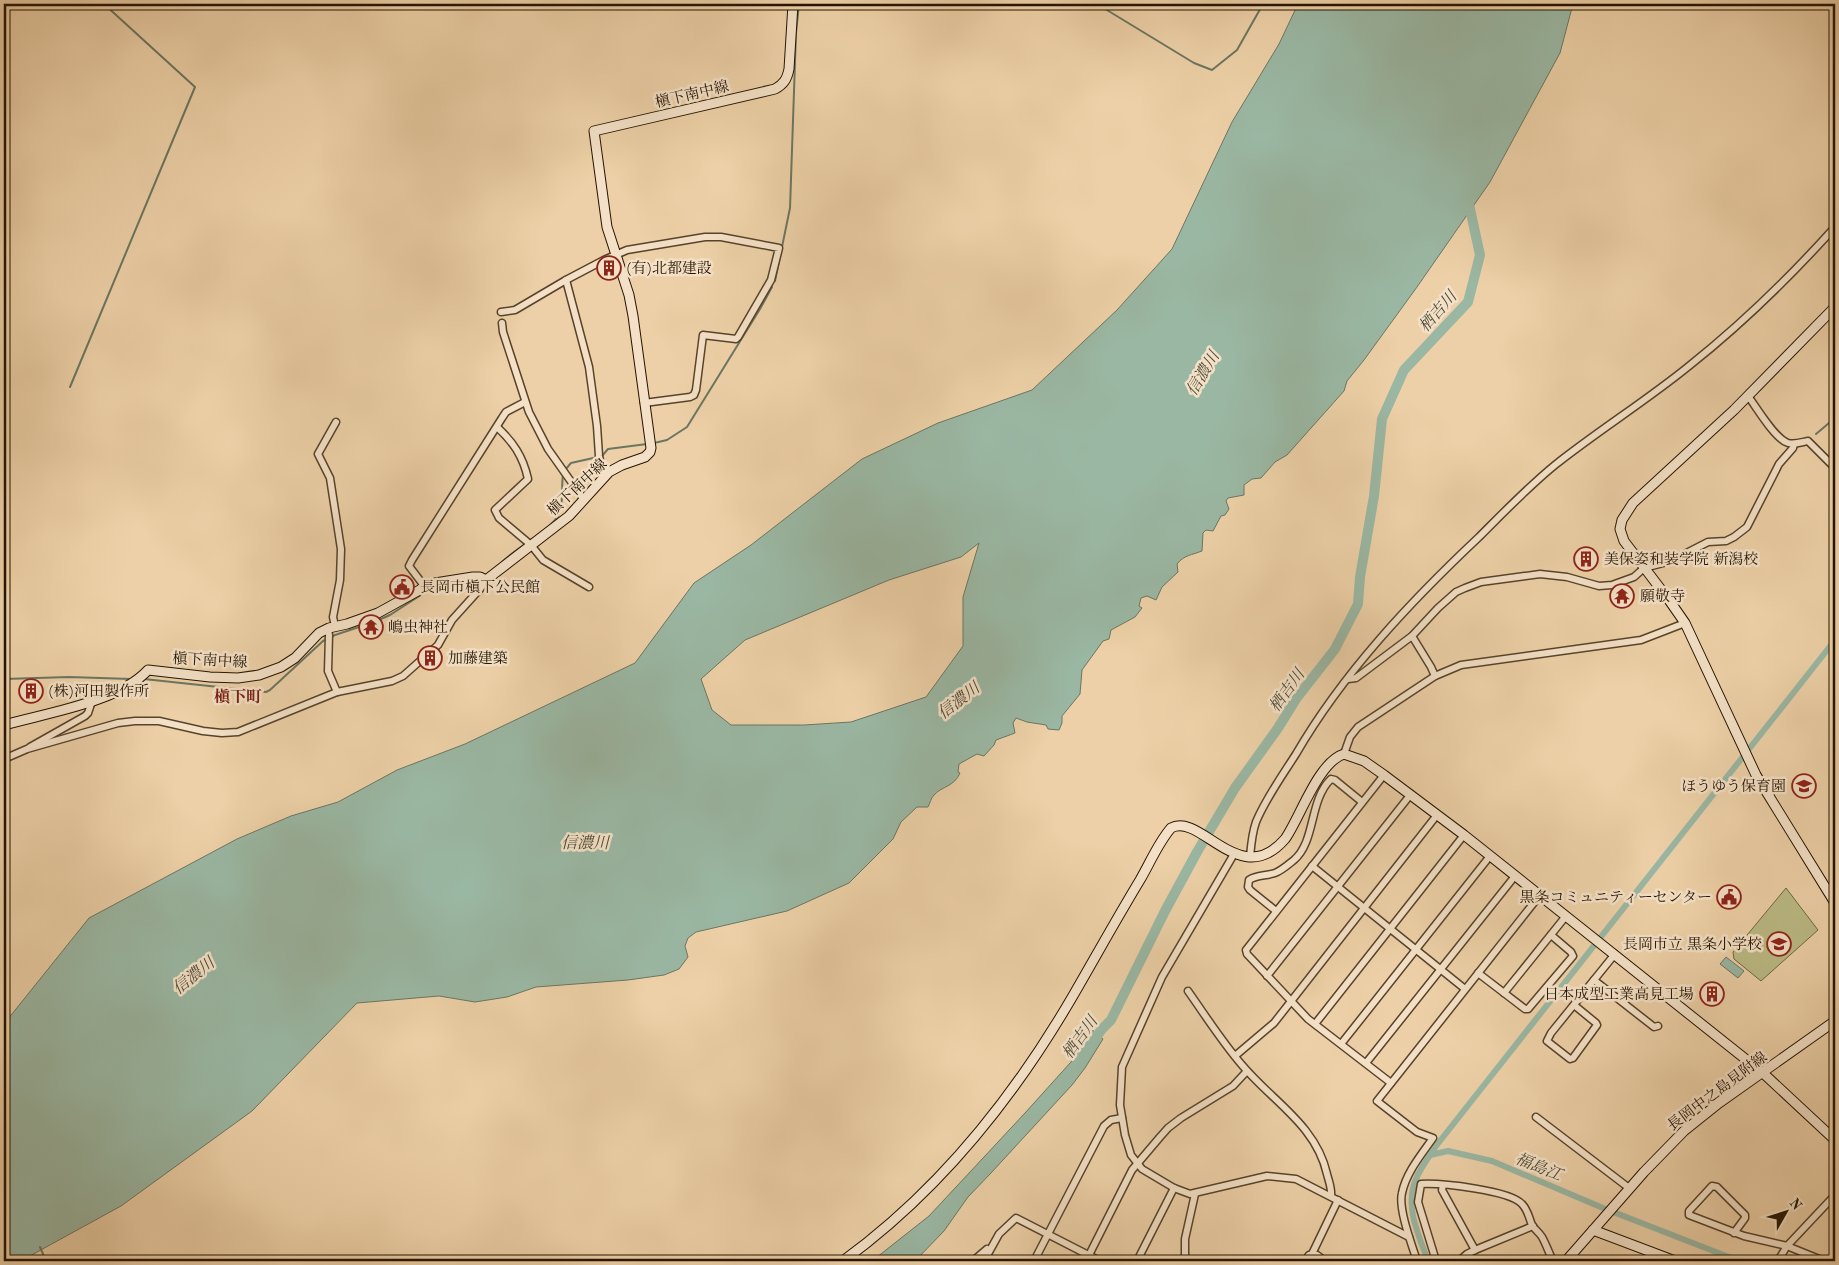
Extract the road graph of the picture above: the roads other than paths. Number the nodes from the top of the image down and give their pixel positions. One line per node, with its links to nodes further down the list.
1 (793, 4): 3 (street, 槇下南中線)
2 (1835, 227): 26 (street)
3 (616, 255): 4 (street); 10 (street, 槇下南中線); 10 (street)
4 (566, 280): 6 (street); 15 (street)
5 (1835, 307): 8 (street)
6 (501, 312)
7 (502, 323): 9 (street)
8 (1748, 396): 13 (street); 18 (street)
9 (525, 402): 12 (street); 16 (street)
10 (644, 403): 15 (street, 槇下南中線)
11 (336, 422): 23 (street)
12 (496, 427): 17 (street); 20 (street)
13 (1794, 444): 14 (street); 18 (street)
14 (1835, 468)
15 (605, 477): 16 (street, 槇下南中線)
16 (584, 500): 17 (street, 槇下南中線)
17 (531, 545): 19 (street, 槇下南中線); 21 (street)
18 (1644, 568): 22 (street); 24 (street)
19 (486, 580): 20 (street, 槇下南中線); 27 (street)
20 (425, 587): 23 (street, 槇下南中線)
21 (589, 587)
22 (1685, 624): 25 (street); 45 (street)
23 (331, 627): 27 (street); 28 (street, 槇下南中線)
24 (1412, 636): 25 (street); 26 (street)
25 (1436, 676): 31 (street)
26 (1348, 679): 40 (street)
27 (337, 692): 30 (street)
28 (92, 701): 29 (street, 槇下南中線); 30 (street)
29 (4, 725)
30 (27, 749): 32 (street)
31 (1344, 754): 33 (street); 40 (street)
32 (4, 759)
33 (1384, 775): 34 (street); 35 (street)
34 (1411, 794): 36 (street); 43 (street)
35 (1362, 802): 41 (street); 47 (street)
36 (1437, 815): 37 (street); 46 (street)
37 (1464, 835): 39 (street); 49 (street)
38 (1232, 852): 40 (street); 72 (street); 93 (street)
39 (1490, 856): 42 (street); 51 (street)
40 (1250, 857)
41 (1312, 866): 43 (street); 47 (street)
42 (1515, 876): 44 (street); 53 (street)
43 (1338, 887): 46 (street); 55 (street)
44 (1540, 895): 48 (street); 54 (street)
45 (1835, 902)
46 (1364, 908): 49 (street); 60 (street)
47 (1276, 911): 55 (street)
48 (1566, 916): 50 (street); 52 (street)
49 (1390, 929): 51 (street); 63 (street)
50 (1551, 935): 59 (street); 59 (street)
51 (1416, 950): 53 (street); 65 (street)
52 (1615, 954): 56 (street); 69 (street)
53 (1440, 970): 57 (street); 67 (street)
54 (1478, 973): 57 (street); 59 (street)
55 (1267, 976): 60 (street)
56 (1594, 980): 61 (street); 64 (street)
57 (1465, 989): 70 (street)
58 (1188, 991): 66 (street)
59 (1504, 993)
60 (1291, 1001): 63 (street); 66 (street)
61 (1574, 1005): 61 (street)
62 (1835, 1021): 69 (street, 長岡中之島見附線)
63 (1315, 1024): 65 (street)
64 (1658, 1026)
65 (1341, 1044): 67 (street)
66 (1235, 1056): 68 (street)
67 (1366, 1064): 70 (street)
68 (1247, 1071): 74 (street); 80 (street)
69 (1763, 1073): 73 (street); 77 (street, 長岡中之島見附線)
70 (1390, 1083): 86 (street)
71 (1536, 1117): 77 (street)
72 (1122, 1118): 74 (street); 85 (street)
73 (1835, 1140)
74 (1137, 1164): 76 (street); 91 (street)
75 (1443, 1185): 82 (street); 89 (street); 103 (street)
76 (1174, 1188): 78 (street); 98 (street)
77 (1629, 1188): 83 (street, 長岡中之島見附線)
78 (1195, 1194): 80 (street); 99 (street)
79 (1835, 1195): 88 (street)
80 (1331, 1196): 81 (street)
81 (1338, 1200): 86 (street); 90 (street)
82 (1532, 1226): 89 (street); 105 (street)
83 (1593, 1230): 106 (street, 長岡中之島見附線); 107 (street)
84 (1734, 1233): 84 (street); 88 (street)
85 (1048, 1235): 87 (street); 91 (street); 96 (street)
86 (1409, 1237): 102 (street)
87 (992, 1245): 94 (street); 95 (street)
88 (1788, 1246): 92 (street); 108 (street)
89 (1476, 1250): 104 (street)
90 (1312, 1254): 100 (street); 101 (street)
91 (1087, 1258): 97 (street)
92 (1779, 1259)
93 (843, 1261)
94 (973, 1261)
95 (984, 1261)
96 (1034, 1261)
97 (1100, 1261)
98 (1137, 1261)
99 (1185, 1261)
100 (1304, 1261)
101 (1325, 1261)
102 (1417, 1261)
103 (1436, 1261)
104 (1460, 1261)
105 (1553, 1261)
106 (1566, 1261)
107 (1675, 1261)
108 (1824, 1261)

